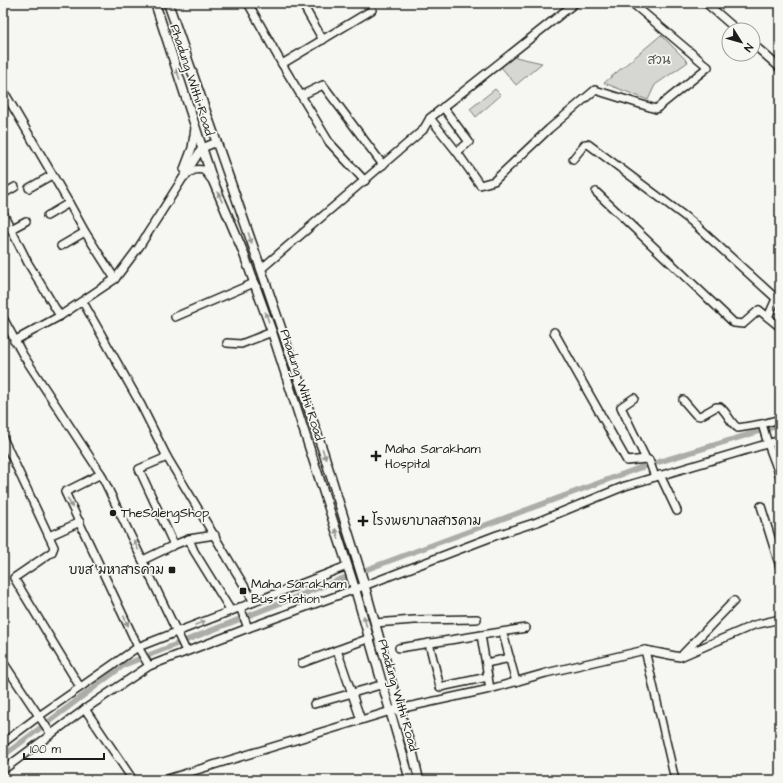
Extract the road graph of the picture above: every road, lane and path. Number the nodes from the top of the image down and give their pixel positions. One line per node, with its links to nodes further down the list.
1 (155, 3): 18 (main road, Phadung Withi Road, one-way to 1)
2 (168, 3): 19 (main road, Phadung Withi Road)
3 (248, 3): 12 (street)
4 (302, 3): 10 (street)
5 (372, 3): 10 (street)
6 (575, 3): 16 (street)
7 (632, 3): 21 (street)
8 (706, 3): 9 (street)
9 (728, 22)
10 (323, 40): 12 (street)
11 (761, 51): 13 (street)
12 (282, 64): 15 (street)
13 (780, 68)
14 (3, 90): 24 (street)
15 (302, 95): 23 (street); 25 (street)
16 (443, 107): 17 (street); 21 (street)
17 (430, 118): 21 (street); 23 (street)
18 (195, 128): 20 (main road, Phadung Withi Road); 29 (street)
19 (217, 142): 20 (street); 39 (main road, Phadung Withi Road, one-way to 39)
20 (202, 148): 26 (main road, Phadung Withi Road); 29 (street)
21 (457, 152)
22 (573, 159): 43 (street)
23 (383, 165): 25 (street)
24 (52, 175): 28 (street); 32 (street)
25 (365, 180): 39 (street)
26 (213, 181): 29 (street); 40 (main road, Phadung Withi Road, one-way to 26)
27 (15, 187): 31 (street)
28 (29, 188)
29 (176, 188): 41 (street)
30 (596, 192): 47 (street)
31 (3, 194)
32 (70, 203): 34 (street); 37 (street)
33 (3, 213): 36 (street)
34 (47, 216)
35 (26, 221): 36 (street)
36 (12, 229): 45 (street)
37 (85, 232): 38 (street); 41 (street)
38 (62, 246)
39 (261, 269): 40 (main road); 76 (main road, Phadung Withi Road, one-way to 76)
40 (251, 274): 42 (main road, Phadung Withi Road)
41 (115, 279): 44 (street)
42 (254, 283): 46 (street); 50 (main road, Phadung Withi Road, one-way to 42)
43 (778, 300): 47 (street)
44 (83, 302): 45 (street); 61 (street)
45 (60, 316): 52 (street)
46 (175, 317)
47 (768, 317): 49 (street)
48 (3, 318): 52 (street)
49 (780, 327)
50 (272, 332): 53 (street); 75 (main road, Phadung Withi Road, one-way to 50)
51 (554, 332): 62 (street)
52 (14, 340): 63 (street)
53 (227, 343)
54 (634, 398): 62 (street)
55 (683, 400): 57 (street)
56 (780, 419): 57 (street)
57 (763, 426): 60 (street)
58 (3, 438): 70 (street)
59 (780, 440): 60 (street)
60 (767, 442): 64 (street); 65 (street)
61 (167, 457): 69 (street); 72 (street)
62 (648, 459): 64 (street)
63 (101, 474): 68 (street, one-way to 68); 73 (street, one-way to 63)
64 (656, 475): 67 (street); 76 (street)
65 (780, 476)
66 (761, 506): 74 (street)
67 (677, 511)
68 (80, 522): 70 (street); 92 (street, one-way to 92)
69 (215, 534): 71 (street); 79 (street)
70 (49, 536): 106 (street)
71 (189, 539): 72 (street); 81 (street)
72 (174, 545): 73 (street)
73 (144, 560): 87 (street)
74 (780, 567)
75 (348, 569): 77 (main road, Phadung Withi Road); 79 (street)
76 (364, 583): 77 (street); 84 (main road, Phadung Withi Road)
77 (354, 586): 85 (street); 90 (main road, Phadung Withi Road, one-way to 77)
78 (734, 601): 97 (street)
79 (254, 602): 80 (street)
80 (240, 608): 81 (street); 85 (street)
81 (230, 611): 87 (street, one-way to 81)
82 (476, 619): 84 (street)
83 (780, 619): 97 (street)
84 (375, 623): 111 (main road, Phadung Withi Road)
85 (248, 628): 96 (street)
86 (526, 628): 88 (street)
87 (177, 631): 92 (street); 96 (street)
88 (481, 635): 91 (street); 101 (street)
89 (504, 637): 98 (street)
90 (370, 638): 94 (street); 112 (main road, Phadung Withi Road)
91 (428, 643): 93 (street); 103 (street)
92 (138, 647): 102 (street); 106 (street)
93 (399, 648)
94 (337, 650): 100 (street); 108 (street)
95 (645, 650): 97 (street); 104 (street); 122 (street)
96 (186, 651): 102 (street)
97 (680, 657)
98 (510, 658): 101 (street); 104 (street)
99 (3, 662): 113 (street)
100 (302, 663)
101 (486, 663): 103 (street)
102 (149, 666): 110 (street)
103 (488, 677): 107 (street)
104 (516, 682): 107 (street)
105 (377, 686): 108 (street)
106 (80, 688): 113 (street)
107 (490, 689): 111 (street)
108 (352, 694): 109 (street); 114 (street)
109 (314, 704)
110 (85, 709): 115 (street); 118 (street)
111 (399, 709): 112 (street); 121 (main road, Phadung Withi Road)
112 (391, 711): 114 (street); 120 (main road, Phadung Withi Road)
113 (39, 716): 115 (street); 116 (street)
114 (361, 720): 119 (street)
115 (51, 734): 117 (street)
116 (3, 743)
117 (3, 770)
118 (133, 780)
119 (164, 780)
120 (410, 780)
121 (419, 780)
122 (675, 780)

